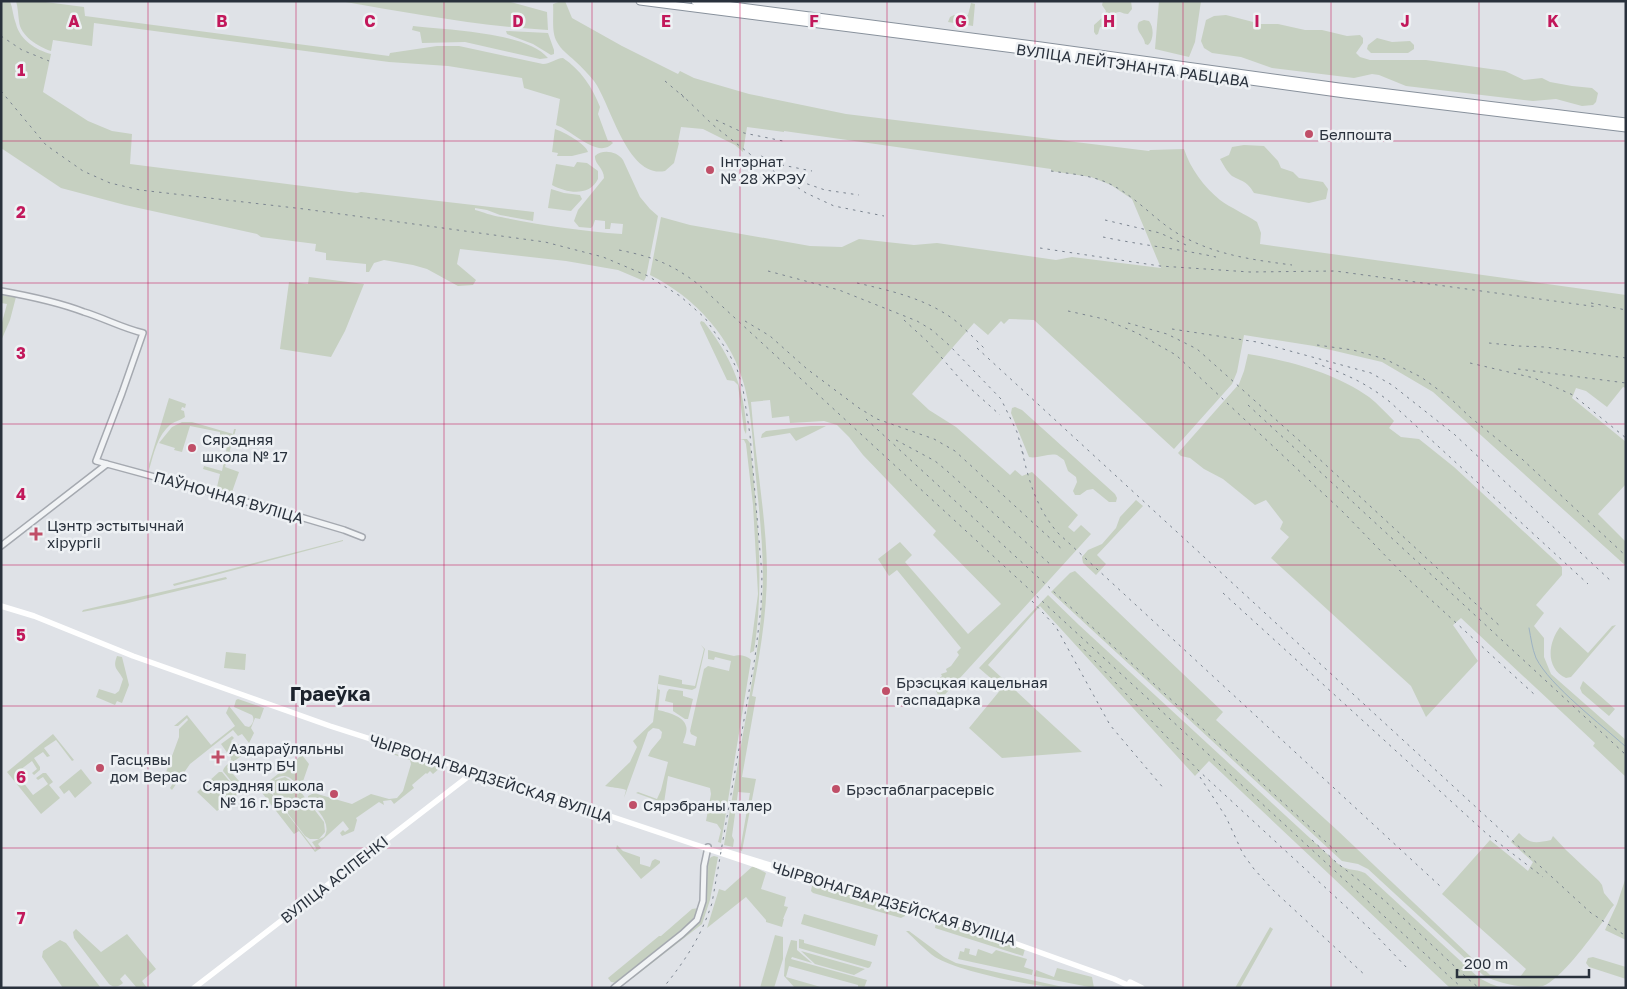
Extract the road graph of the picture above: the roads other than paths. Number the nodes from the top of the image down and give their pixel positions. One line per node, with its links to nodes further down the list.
1 (640, 1): 4 (highway, ВУЛІЦА ЛЕЙТЭНАНТА РАБЦАВА)
2 (695, 1): 3 (highway, ВУЛІЦА ЛЕЙТЭНАНТА РАБЦАВА)
3 (1626, 122)
4 (1626, 128)
5 (1, 291): 6 (street, ПАЎНОЧНАЯ ВУЛІЦА)
6 (107, 464): 7 (street, ПАЎНОЧНАЯ ВУЛІЦА); 8 (street)
7 (362, 538)
8 (1, 546)
9 (1, 606): 10 (main road, ЧЫРВОНАГВАРДЗЕЙСКАЯ ВУЛІЦА)
10 (474, 772): 11 (main road, ЧЫРВОНАГВАРДЗЕЙСКАЯ ВУЛІЦА); 12 (main road, ВУЛІЦА АСІПЕНКІ)
11 (708, 848): 13 (street); 14 (main road, ЧЫРВОНАГВАРДЗЕЙСКАЯ ВУЛІЦА); 15 (main road, ЧЫРВОНАГВАРДЗЕЙСКАЯ ВУЛІЦА)
12 (194, 988)
13 (614, 988)
14 (1134, 988)
15 (1142, 988)

